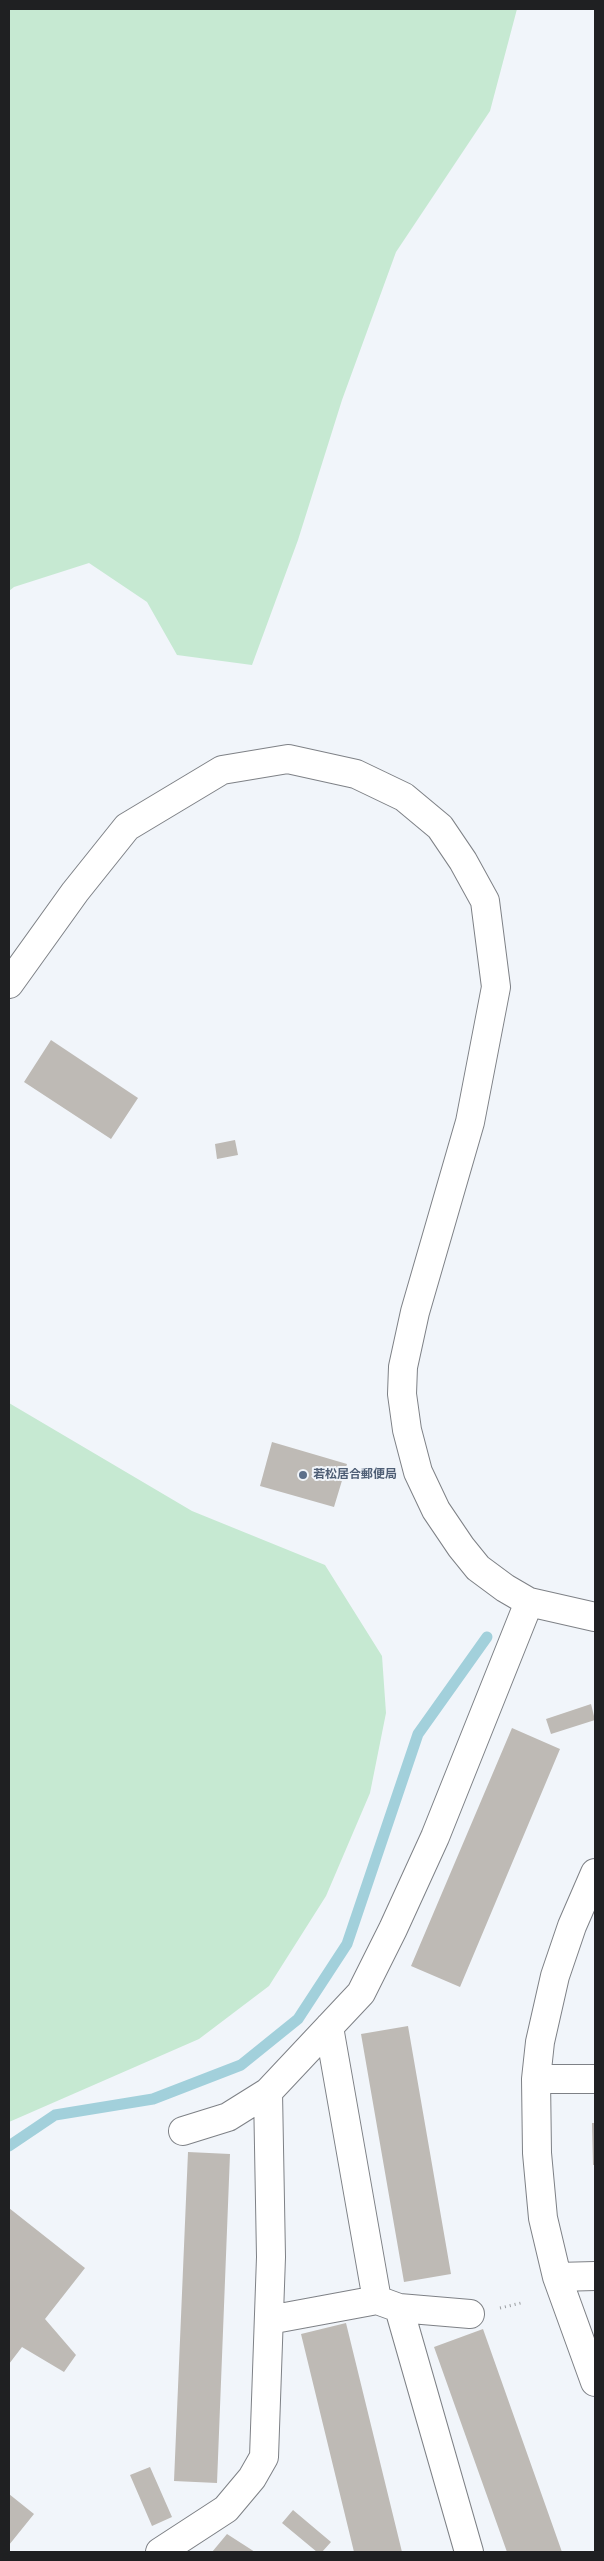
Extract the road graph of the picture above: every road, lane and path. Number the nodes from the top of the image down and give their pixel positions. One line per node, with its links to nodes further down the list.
1 (9, 984): 2 (street)
2 (529, 1602): 3 (street); 5 (street)
3 (595, 1617)
4 (594, 1876): 6 (street)
5 (330, 2027): 8 (street); 12 (street)
6 (536, 2079): 7 (street); 11 (street)
7 (595, 2079)
8 (268, 2092): 9 (street); 14 (street)
9 (183, 2131)
10 (595, 2276): 11 (street)
11 (557, 2277): 15 (street)
12 (388, 2304): 13 (street); 14 (street); 17 (street)
13 (470, 2314)
14 (269, 2320): 16 (street)
15 (595, 2382)
16 (160, 2552)
17 (469, 2552)

